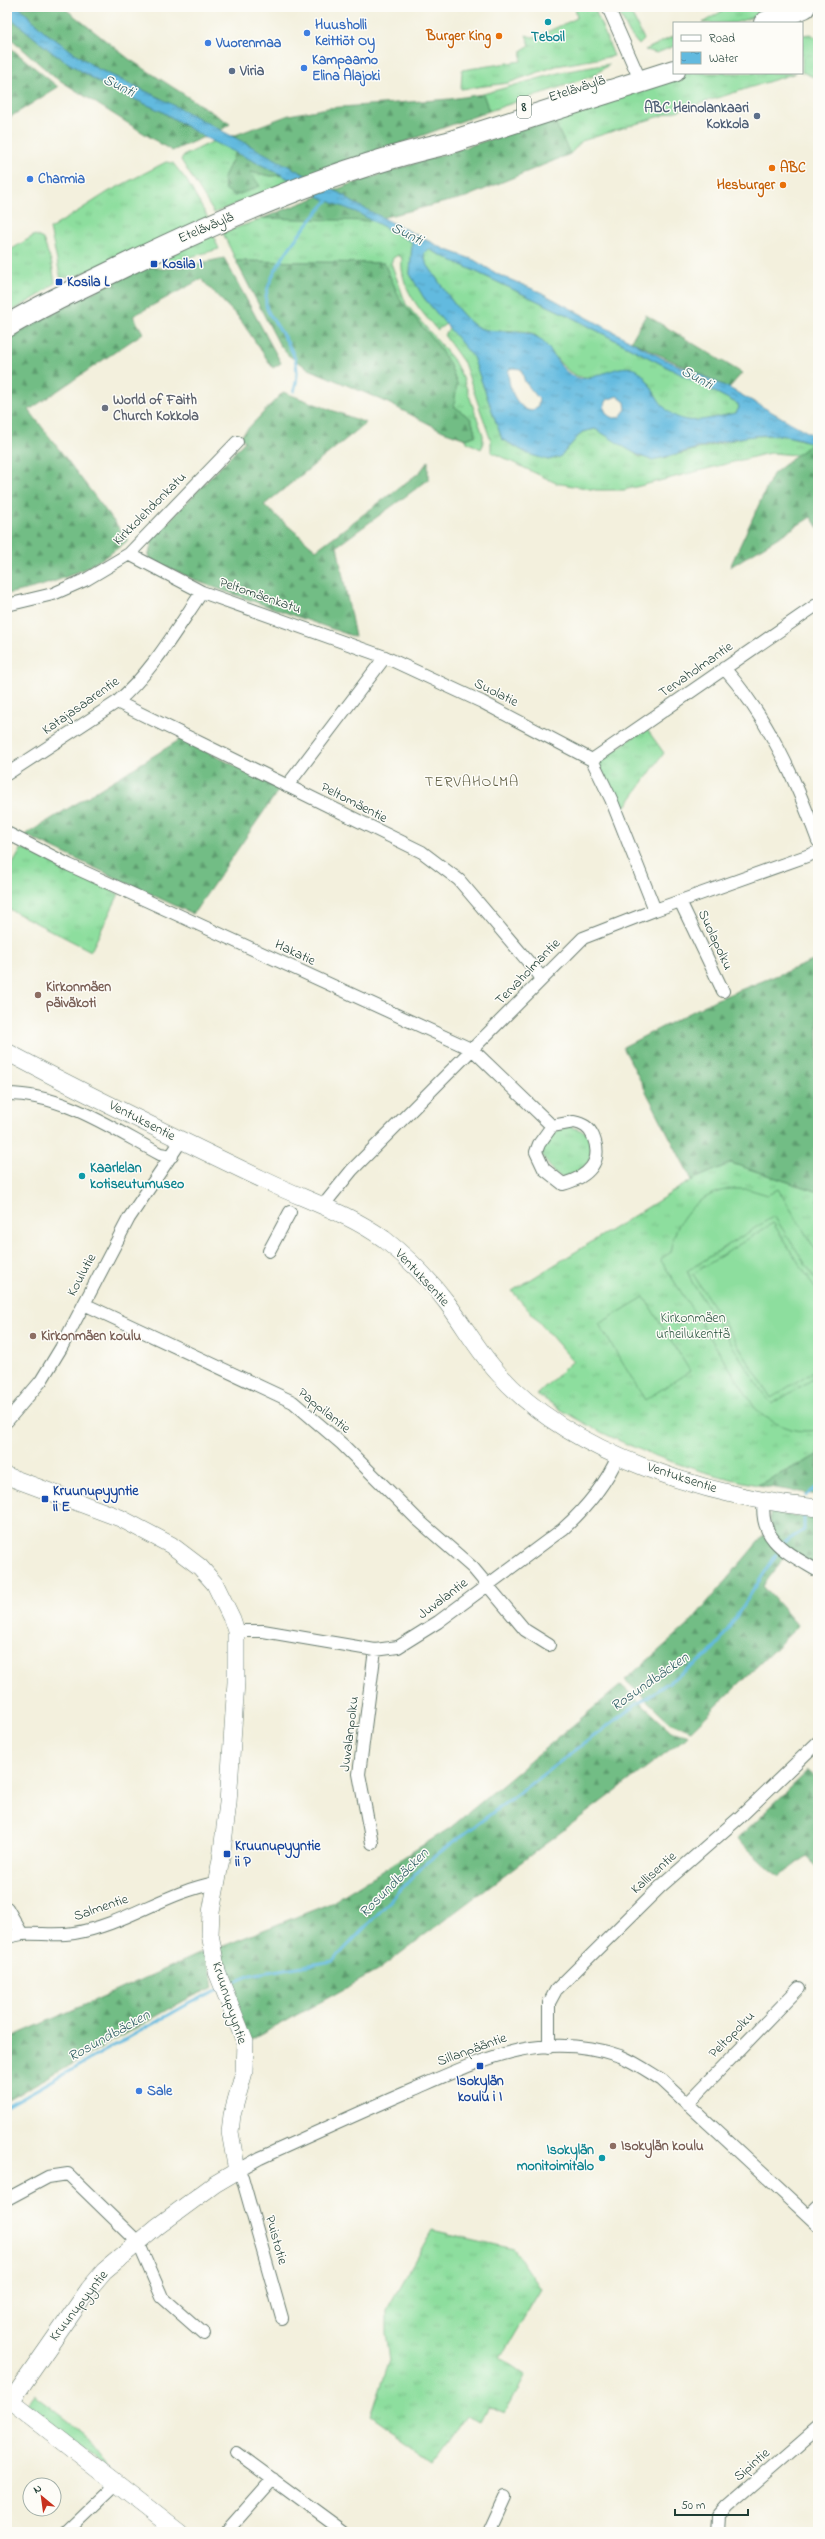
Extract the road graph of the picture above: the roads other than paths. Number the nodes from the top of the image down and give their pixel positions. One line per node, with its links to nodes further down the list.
1 (608, 7): 8 (street)
2 (804, 7): 4 (highway)
3 (818, 16): 5 (highway)
4 (767, 22)
5 (803, 22)
6 (673, 58): 8 (highway, Eteläväylä / 8)
7 (673, 70): 8 (highway, Eteläväylä / 8)
8 (638, 76): 9 (highway, Eteläväylä / 8)
9 (7, 326)
10 (237, 442): 11 (street, Kirkkolehdonkatu)
11 (129, 554): 12 (street, Peltomäenkatu); 14 (street, Kirkkolehdonkatu)
12 (202, 592): 15 (street, Peltomäenkatu); 17 (street, Katajasaarentie)
13 (818, 604): 16 (street, Tervaholmantie)
14 (7, 605)
15 (385, 657): 18 (street, Suolatie); 20 (street)
16 (724, 668): 18 (street, Tervaholmantie); 22 (street)
17 (117, 702): 19 (street, Katajasaarentie); 20 (street, Peltomäentie)
18 (592, 760): 25 (street)
19 (7, 774)
20 (287, 786): 26 (street, Peltomäentie)
21 (7, 833): 28 (street, Hakatie)
22 (818, 842)
23 (818, 852): 24 (street, Tervaholmantie)
24 (680, 900): 25 (street, Tervaholmantie); 27 (street, Suolapolku)
25 (655, 910): 26 (street, Tervaholmantie)
26 (542, 978): 28 (street, Tervaholmantie)
27 (723, 991)
28 (473, 1050): 31 (street, Hakatie); 34 (street, Tervaholmantie)
29 (7, 1052): 32 (street, Ventuksentie)
30 (7, 1094): 33 (street)
31 (552, 1126): 31 (street)
32 (181, 1141): 33 (street, Koulutie); 34 (street, Ventuksentie)
33 (172, 1156): 37 (street, Koulutie)
34 (322, 1207): 39 (street, Ventuksentie)
35 (290, 1212): 36 (street)
36 (269, 1251)
37 (84, 1304): 38 (street, Koulutie); 44 (street, Pappilantie)
38 (7, 1421)
39 (618, 1456): 41 (street, Ventuksentie); 44 (street, Juvalantie)
40 (7, 1476): 45 (street, Kruunupyyntie)
41 (764, 1500): 42 (street, Ventuksentie); 43 (street)
42 (818, 1508)
43 (817, 1568)
44 (486, 1584): 46 (street, Pappilantie); 47 (street, Juvalantie)
45 (236, 1631): 47 (street, Juvalantie); 50 (street, Kruunupyyntie)
46 (549, 1645)
47 (375, 1650): 49 (street, Juvalanpolku)
48 (818, 1742): 55 (street, Kallisentie)
49 (372, 1844)
50 (216, 1884): 52 (street, Salmentie); 57 (street, Kruunupyyntie)
51 (7, 1908): 52 (street)
52 (22, 1934): 53 (street, Salmentie)
53 (7, 1937)
54 (798, 1988): 56 (street, Peltopolku)
55 (549, 2047): 56 (street, Sillanpääntie); 57 (street, Sillanpääntie)
56 (687, 2104): 60 (street, Sillanpääntie)
57 (237, 2171): 61 (street, Kruunupyyntie); 62 (street, Puistotie)
58 (7, 2199): 61 (street)
59 (818, 2207): 60 (street)
60 (814, 2220)
61 (138, 2242): 63 (street); 64 (street, Kruunupyyntie)
62 (282, 2318)
63 (204, 2334)
64 (8, 2401): 68 (street, Kruunupyyntie)
65 (818, 2428): 75 (street, Sipintie)
66 (237, 2452): 67 (street)
67 (273, 2479): 70 (street); 73 (street)
68 (116, 2484): 71 (street); 72 (street, Kruunupyyntie)
69 (505, 2497): 74 (street)
70 (343, 2531)
71 (66, 2532)
72 (178, 2532)
73 (226, 2532)
74 (489, 2532)
75 (718, 2532)

